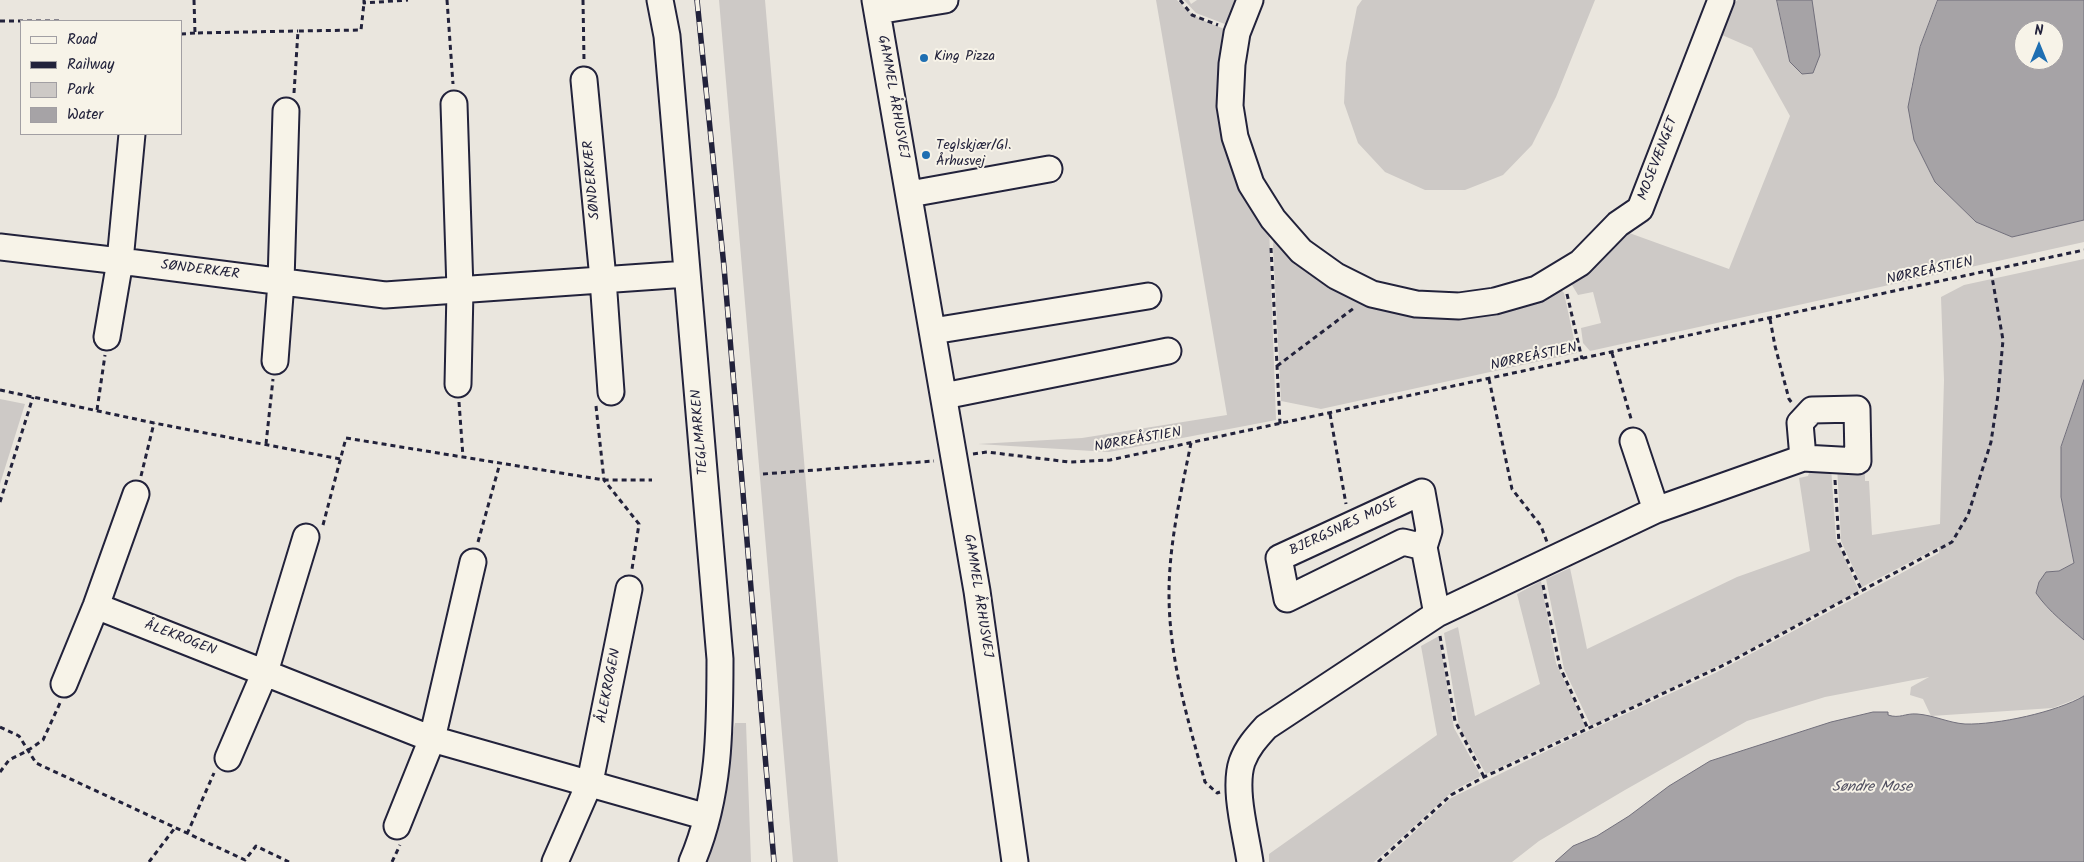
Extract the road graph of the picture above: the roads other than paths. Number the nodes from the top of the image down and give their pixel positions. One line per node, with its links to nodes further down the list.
1 (660, 0): 14 (street, TEGLMARKEN)
2 (945, 0): 5 (street)
3 (1250, 0): 4 (street, MOSEVÆNGET)
4 (1721, 0)
5 (876, 5): 11 (street, GAMMEL ÅRHUSVEJ)
6 (584, 80): 15 (street, SØNDERKÆR)
7 (454, 104): 17 (street)
8 (286, 110): 16 (street)
9 (132, 135): 13 (street)
10 (1049, 169): 11 (street)
11 (910, 194): 19 (street, GAMMEL ÅRHUSVEJ)
12 (0, 247): 13 (street, SØNDERKÆR)
13 (120, 261): 16 (street, SØNDERKÆR); 20 (street)
14 (687, 274): 15 (street, SØNDERKÆR); 41 (street, TEGLMARKEN)
15 (603, 279): 17 (street, SØNDERKÆR); 24 (street, SØNDERKÆR)
16 (281, 282): 17 (street, SØNDERKÆR); 22 (street)
17 (460, 290): 23 (street)
18 (1148, 296): 19 (street)
19 (933, 331): 25 (street, GAMMEL ÅRHUSVEJ)
20 (107, 337)
21 (1168, 351): 25 (street)
22 (275, 361)
23 (458, 384)
24 (611, 392)
25 (944, 396): 45 (street, GAMMEL ÅRHUSVEJ)
26 (1633, 442): 29 (street)
27 (1803, 458): 27 (street); 29 (street)
28 (136, 494): 34 (street)
29 (1656, 510): 35 (street)
30 (306, 538): 36 (street)
31 (1424, 547): 31 (street, BJERGSNÆS MOSE); 35 (street, BJERGSNÆS MOSE)
32 (473, 562): 38 (street)
33 (629, 589): 40 (street, ÅLEKROGEN)
34 (96, 606): 36 (street, ÅLEKROGEN); 37 (street)
35 (1436, 627): 46 (street)
36 (265, 672): 38 (street, ÅLEKROGEN); 39 (street)
37 (64, 684)
38 (432, 739): 40 (street, ÅLEKROGEN); 42 (street)
39 (228, 758)
40 (590, 782): 41 (street, ÅLEKROGEN); 43 (street, ÅLEKROGEN)
41 (707, 817): 44 (street, TEGLMARKEN)
42 (397, 826)
43 (555, 862)
44 (692, 862)
45 (1015, 862)
46 (1250, 862)

